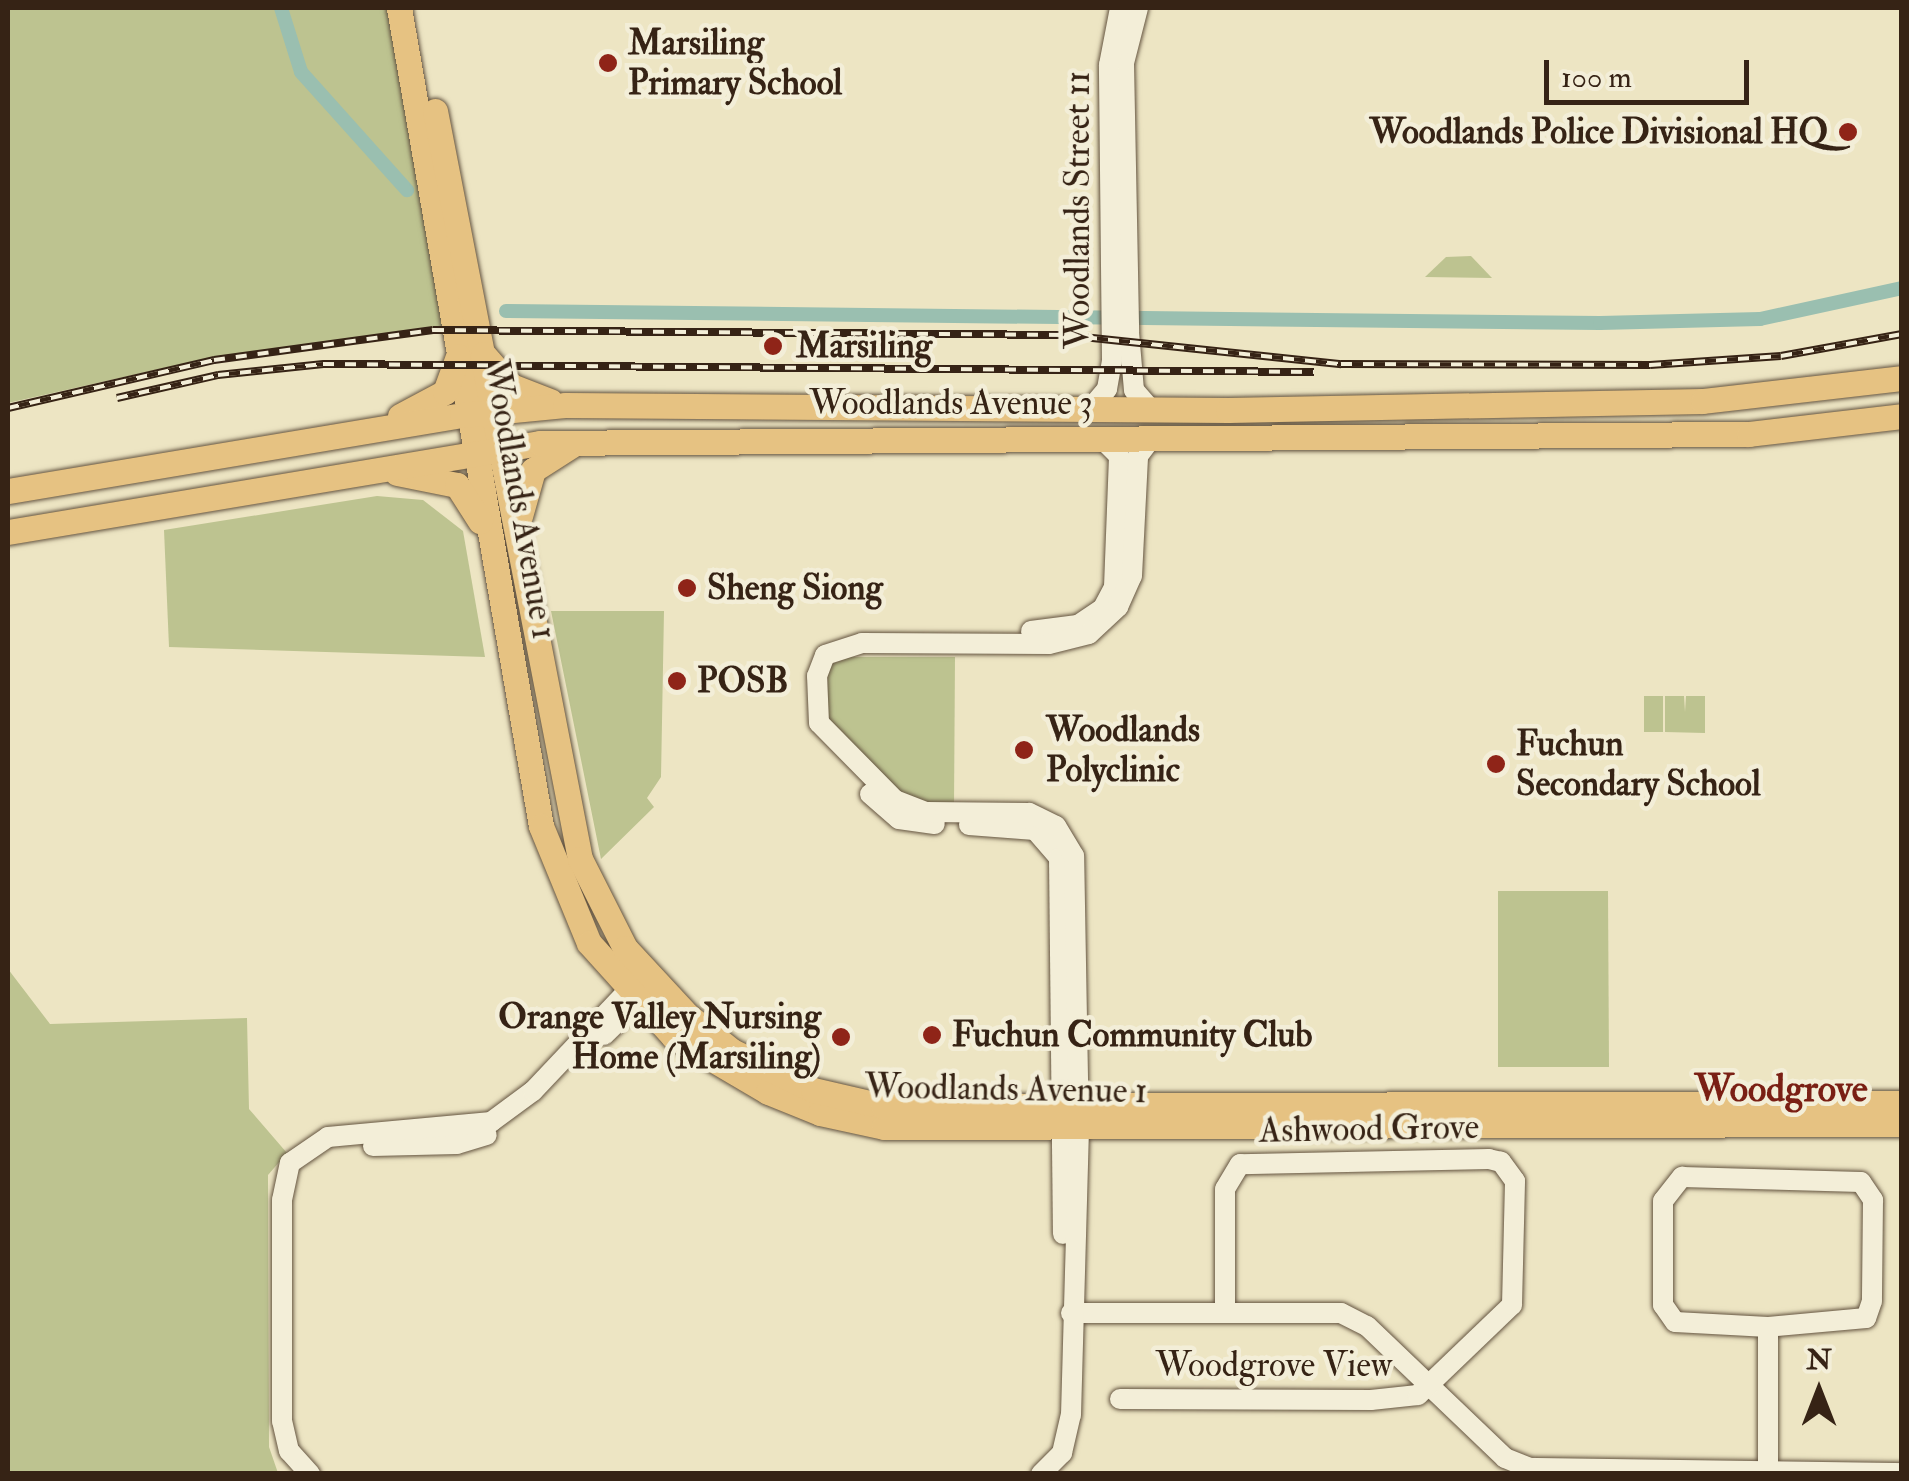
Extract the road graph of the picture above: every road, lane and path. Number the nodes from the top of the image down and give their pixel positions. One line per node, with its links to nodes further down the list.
1 (399, 8): 7 (main road, Woodlands Avenue 1)
2 (416, 8): 7 (main road, Woodlands Avenue 1)
3 (1120, 8): 5 (street, Woodlands Street 11)
4 (1138, 8): 5 (street, Woodlands Street 11)
5 (1120, 290): 6 (street, Woodlands Street 11)
6 (1121, 332): 10 (street, Woodlands Street 11); 11 (street, Woodlands Street 11)
7 (468, 350): 9 (main road); 12 (main road, Woodlands Avenue 1); 14 (main road)
8 (1902, 378): 10 (main road, Woodlands Avenue 3)
9 (565, 405): 11 (main road, Woodlands Avenue 3); 12 (main road, Woodlands Avenue 3)
10 (1149, 407): 11 (main road, Woodlands Avenue 3)
11 (1091, 408)
12 (481, 412): 14 (main road, Woodlands Avenue 3); 18 (main road, Woodlands Avenue 1)
13 (1902, 416): 16 (main road, Woodlands Avenue 3)
14 (348, 433): 20 (main road, Woodlands Avenue 3)
15 (1102, 439): 16 (main road, Woodlands Avenue 3); 17 (main road, Woodlands Avenue 3); 26 (street)
16 (1151, 439): 26 (street)
17 (581, 442): 18 (main road, Woodlands Avenue 3); 22 (main road)
18 (487, 447): 19 (main road, Woodlands Avenue 3); 22 (main road, Woodlands Avenue 1); 23 (main road, Woodlands Avenue 1)
19 (335, 476): 21 (main road, Woodlands Avenue 3); 23 (main road)
20 (8, 491)
21 (8, 532)
22 (519, 544): 24 (main road, Woodlands Avenue 1)
23 (488, 545): 24 (main road, Woodlands Avenue 1)
24 (642, 988): 26 (main road, Woodlands Avenue 1); 37 (street)
25 (1902, 1102): 26 (main road, Woodlands Avenue 1)
26 (1070, 1118): 27 (main road, Woodlands Avenue 1); 29 (street)
27 (1902, 1124)
28 (1225, 1309): 29 (street); 31 (street); 31 (street, Ashwood Grove)
29 (1071, 1313): 38 (street)
30 (1768, 1326): 30 (street); 35 (street)
31 (1427, 1389): 32 (street, Woodgrove View); 33 (street)
32 (1120, 1399)
33 (1502, 1466): 34 (street)
34 (1596, 1472): 35 (street)
35 (1768, 1472): 36 (street)
36 (1902, 1473)
37 (310, 1474)
38 (1041, 1474)

